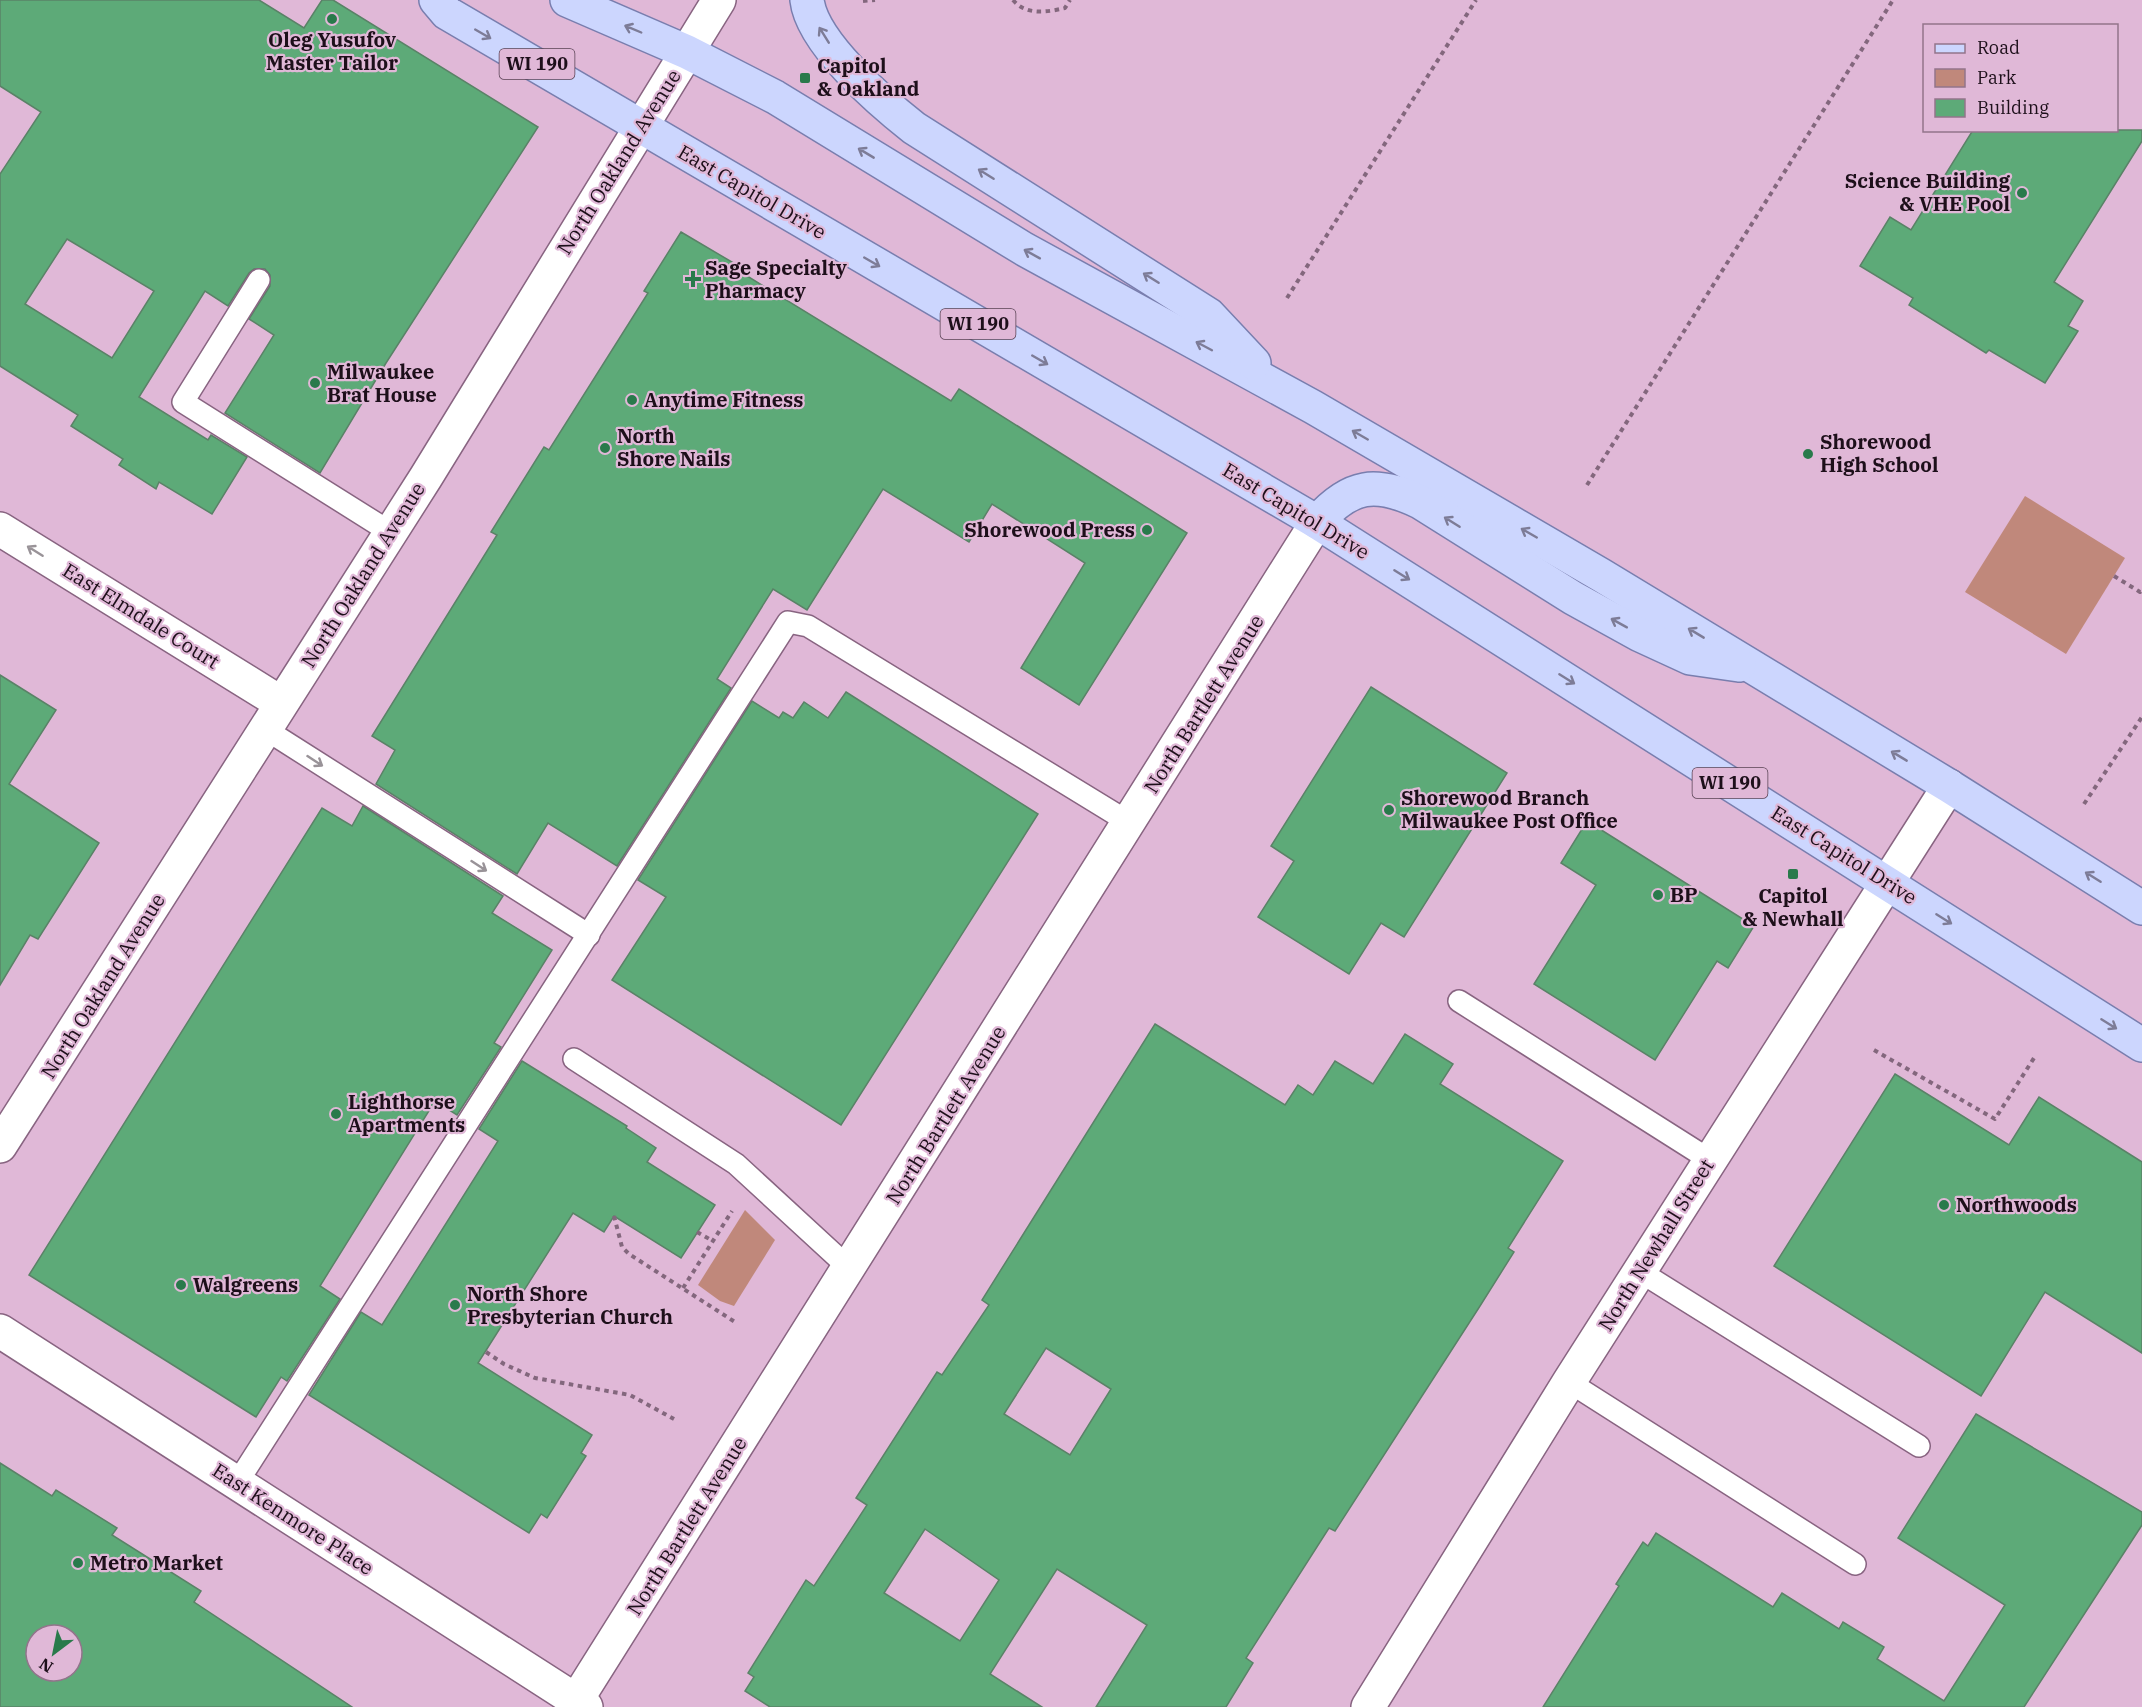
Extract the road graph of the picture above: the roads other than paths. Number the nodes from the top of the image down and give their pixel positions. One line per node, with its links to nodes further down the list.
1 (436, 0): 6 (main road, East Capitol Drive / WI 190, one-way to 6)
2 (567, 0): 5 (main road, one-way to 2)
3 (719, 0): 5 (street, North Oakland Avenue)
4 (807, 0): 8 (main road, one-way to 4)
5 (687, 52): 6 (street, North Oakland Avenue); 8 (main road, one-way to 5)
6 (639, 127): 9 (main road, East Capitol Drive / WI 190, one-way to 9); 11 (street, North Oakland Avenue)
7 (259, 280): 11 (lane)
8 (1274, 384): 12 (main road, one-way to 8)
9 (1317, 522): 12 (main road, one-way to 9); 15 (street, North Bartlett Avenue); 16 (main road, East Capitol Drive / WI 190, one-way to 16)
10 (0, 529): 13 (street, East Elmdale Court, one-way to 10)
11 (390, 532): 13 (street, North Oakland Avenue)
12 (1752, 667): 14 (main road, one-way to 12)
13 (273, 716): 18 (lane, one-way to 18); 22 (street, North Oakland Avenue)
14 (1949, 786): 16 (street, North Newhall Street); 17 (main road, one-way to 14)
15 (1130, 823): 18 (lane); 24 (street, North Bartlett Avenue)
16 (1886, 882): 20 (main road, East Capitol Drive / WI 190, one-way to 20); 23 (street, North Newhall Street)
17 (2142, 908)
18 (589, 935): 29 (lane)
19 (1459, 1001): 23 (lane)
20 (2142, 1044)
21 (574, 1059): 24 (lane)
22 (0, 1146)
23 (1710, 1160): 25 (street, North Newhall Street)
24 (849, 1268): 31 (street, North Bartlett Avenue)
25 (1639, 1271): 27 (street, North Newhall Street); 28 (lane)
26 (0, 1330): 29 (street, East Kenmore Place)
27 (1569, 1382): 30 (lane); 32 (street, North Newhall Street)
28 (1919, 1446)
29 (237, 1483): 31 (street, East Kenmore Place)
30 (1855, 1563)
31 (578, 1705)
32 (1368, 1707)

